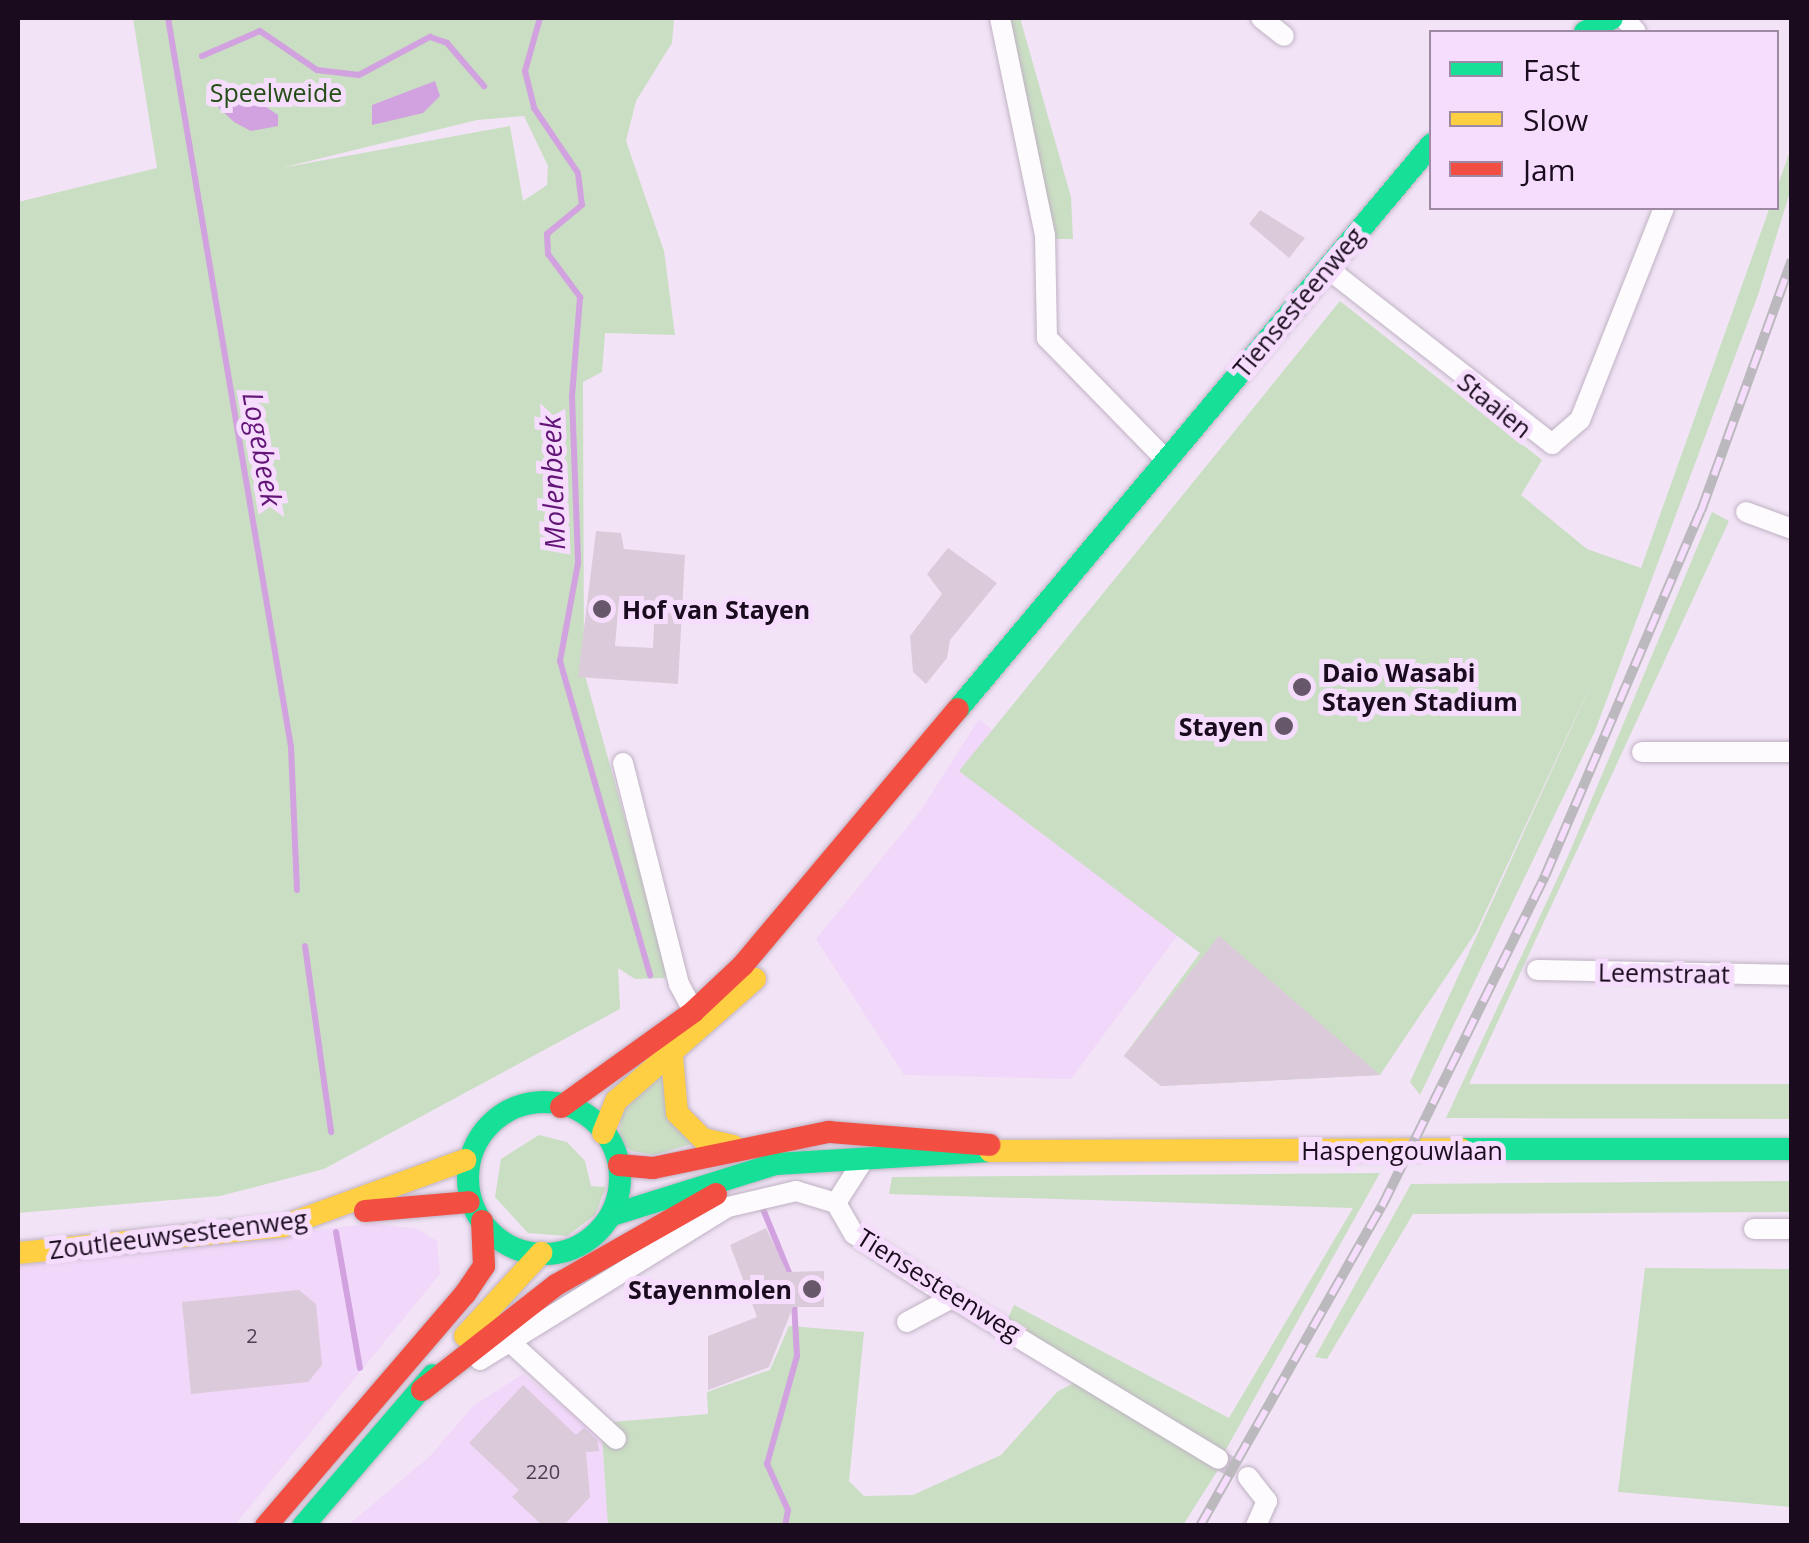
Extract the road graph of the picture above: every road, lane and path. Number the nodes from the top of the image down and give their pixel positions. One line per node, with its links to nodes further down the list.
1 (1000, 18): 9 (street)
2 (1261, 18): 5 (street)
3 (1612, 18): 4 (main road)
4 (1590, 30)
5 (1284, 36)
6 (1429, 148): 8 (main road, Tiensesteenweg)
7 (1663, 210): 8 (street, Staaien)
8 (1327, 268): 9 (main road, Tiensesteenweg)
9 (1166, 461): 17 (main road, Tiensesteenweg)
10 (1746, 512): 11 (street)
11 (1792, 529)
12 (1642, 752): 13 (street)
13 (1792, 752)
14 (623, 763): 17 (street)
15 (1538, 970): 16 (street, Leemstraat)
16 (1792, 975)
17 (699, 1020): 18 (main road, Tiensesteenweg); 19 (main road, Tiensesteenweg)
18 (672, 1056): 20 (main road, Tiensesteenweg); 21 (main road)
19 (561, 1107): 20 (main road); 24 (main road)
20 (603, 1133): 27 (main road)
21 (732, 1146): 23 (main road, Haspengouwlaan); 27 (main road, Haspengouwlaan)
22 (1792, 1149): 23 (main road, Haspengouwlaan)
23 (1012, 1150): 25 (main road, Haspengouwlaan)
24 (465, 1160): 29 (main road, Zoutleeuwsesteenweg); 30 (main road)
25 (864, 1160): 26 (main road, Haspengouwlaan); 28 (street)
26 (820, 1164): 31 (main road, Haspengouwlaan); 39 (main road)
27 (620, 1165): 31 (main road)
28 (836, 1203): 36 (street, Tiensesteenweg); 38 (street, Tiensesteenweg)
29 (338, 1211): 30 (main road, Zoutleeuwsesteenweg); 34 (main road, Zoutleeuwsesteenweg)
30 (476, 1212): 35 (main road); 44 (main road)
31 (612, 1215): 35 (main road)
32 (1792, 1228): 33 (street)
33 (1754, 1229)
34 (18, 1253)
35 (541, 1253): 40 (main road)
36 (952, 1298): 37 (street); 42 (street, Tiensesteenweg)
37 (906, 1322)
38 (510, 1341): 39 (street, Tiensesteenweg); 41 (street)
39 (451, 1368): 40 (main road)
40 (422, 1390): 45 (main road)
41 (616, 1439)
42 (1218, 1459)
43 (1255, 1483): 46 (street)
44 (266, 1526)
45 (304, 1526)
46 (1256, 1526)

